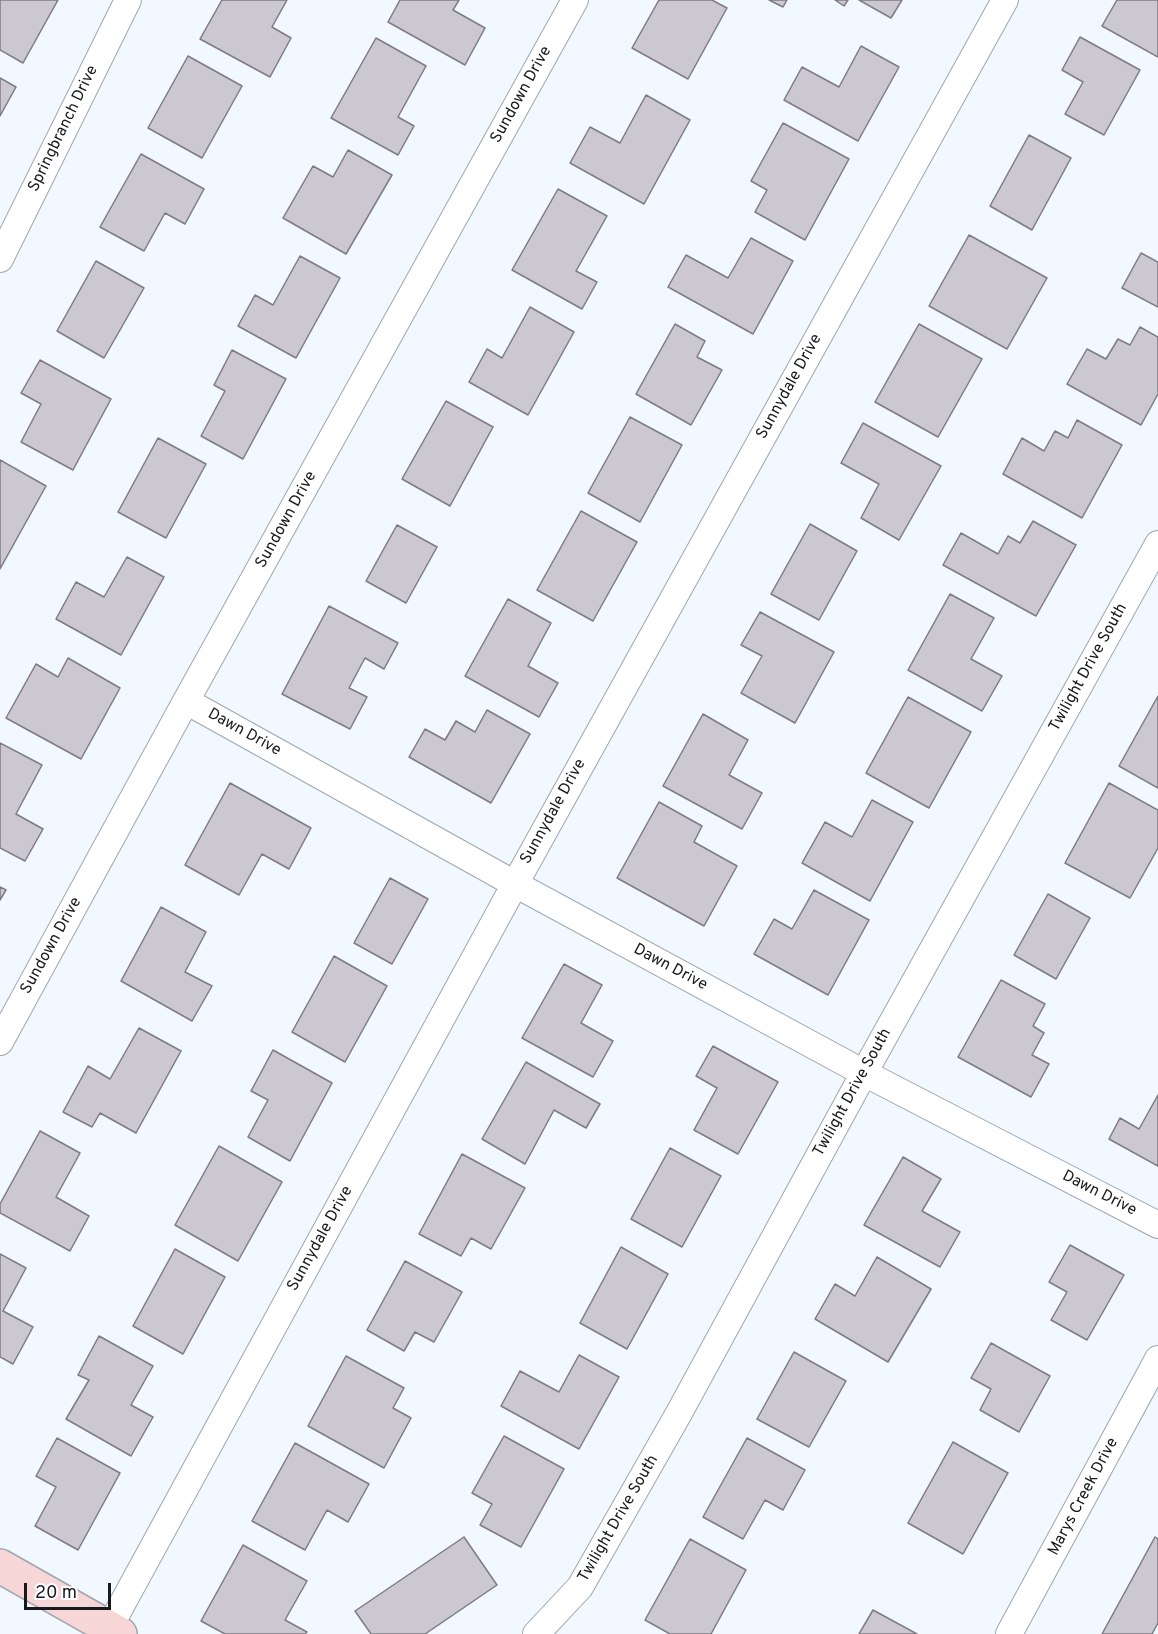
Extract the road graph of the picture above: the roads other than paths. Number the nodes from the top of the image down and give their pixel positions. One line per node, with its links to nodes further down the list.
1 (128, 0): 4 (street, Springbranch Drive)
2 (575, 0): 6 (street, Sundown Drive)
3 (1005, 0): 7 (street, Sunnydale Drive)
4 (0, 259)
5 (1158, 544): 9 (street, Twilight Drive South)
6 (186, 701): 7 (street, Dawn Drive); 8 (street, Sundown Drive)
7 (515, 884): 9 (street, Dawn Drive); 13 (street, Sunnydale Drive)
8 (0, 1042)
9 (864, 1073): 10 (street, Dawn Drive); 14 (street, Twilight Drive South)
10 (1158, 1225)
11 (1158, 1359): 15 (street, Marys Creek Drive)
12 (0, 1566): 13 (street)
13 (114, 1631)
14 (536, 1634)
15 (1010, 1634)

